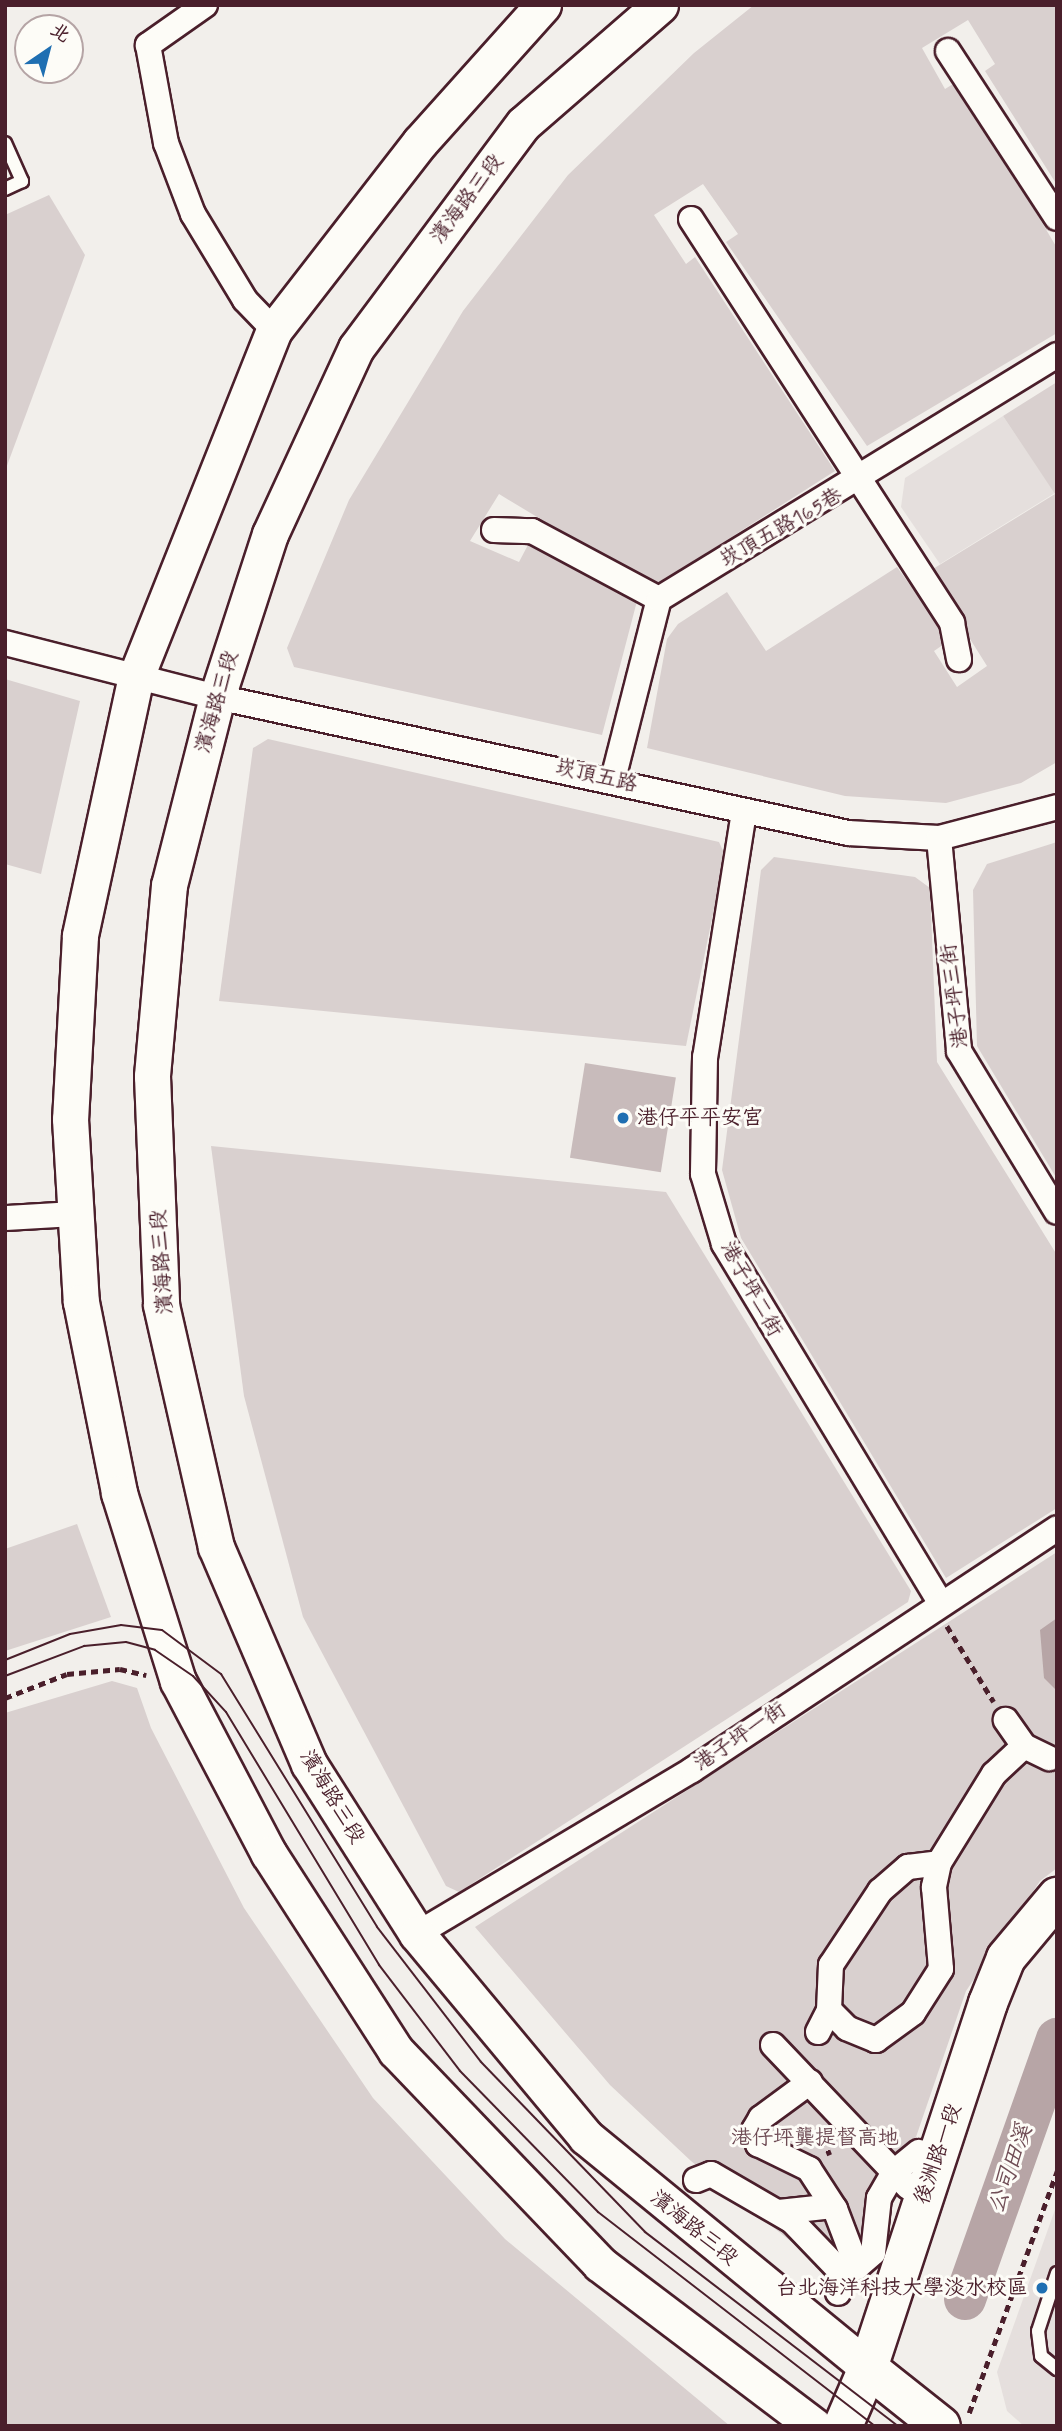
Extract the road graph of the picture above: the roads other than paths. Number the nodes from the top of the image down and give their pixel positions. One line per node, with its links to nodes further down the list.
1 (205, 5): 9 (street)
2 (543, 5): 9 (street)
3 (660, 5): 17 (street, 濱海路三段)
4 (948, 51): 7 (street)
5 (5, 143): 6 (lane)
6 (5, 189)
7 (1057, 218)
8 (691, 219): 11 (street)
9 (274, 330): 16 (street)
10 (1057, 355): 11 (street, 崁頂五路165巷)
11 (860, 481): 13 (street, 崁頂五路165巷); 15 (street)
12 (494, 530): 13 (street)
13 (659, 599): 18 (street)
14 (5, 643): 16 (street, 崁頂五路)
15 (959, 659)
16 (136, 676): 17 (street, 崁頂五路); 23 (street)
17 (217, 696): 18 (street, 崁頂五路); 32 (street, 濱海路三段)
18 (613, 779): 20 (street, 崁頂五路)
19 (1057, 807): 21 (street, 崁頂五路)
20 (744, 812): 21 (street, 崁頂五路); 26 (street, 港子坪二街)
21 (939, 838): 22 (street, 港子坪三街)
22 (1057, 1212)
23 (75, 1214): 24 (street); 46 (street)
24 (5, 1218)
25 (1057, 1528): 26 (street, 港子坪一街)
26 (940, 1609): 32 (street, 港子坪一街)
27 (1006, 1720): 28 (street)
28 (1024, 1746): 29 (street); 30 (street)
29 (1049, 1758)
30 (939, 1863): 33 (street); 33 (street)
31 (1057, 1897): 44 (main road, 後洲路一段)
32 (417, 1934): 44 (street, 濱海路三段)
33 (829, 2010): 34 (street)
34 (818, 2032)
35 (773, 2045): 36 (street)
36 (810, 2082): 38 (street); 40 (street)
37 (919, 2152): 38 (street)
38 (901, 2179): 43 (street)
39 (696, 2180): 41 (street)
40 (833, 2206): 41 (street); 43 (street)
41 (779, 2212): 43 (street)
42 (1057, 2273): 45 (lane)
43 (845, 2278)
44 (868, 2368): 47 (main road, 後洲路一段); 48 (main road, 濱海路三段)
45 (1057, 2369)
46 (814, 2426)
47 (843, 2426)
48 (941, 2426)

